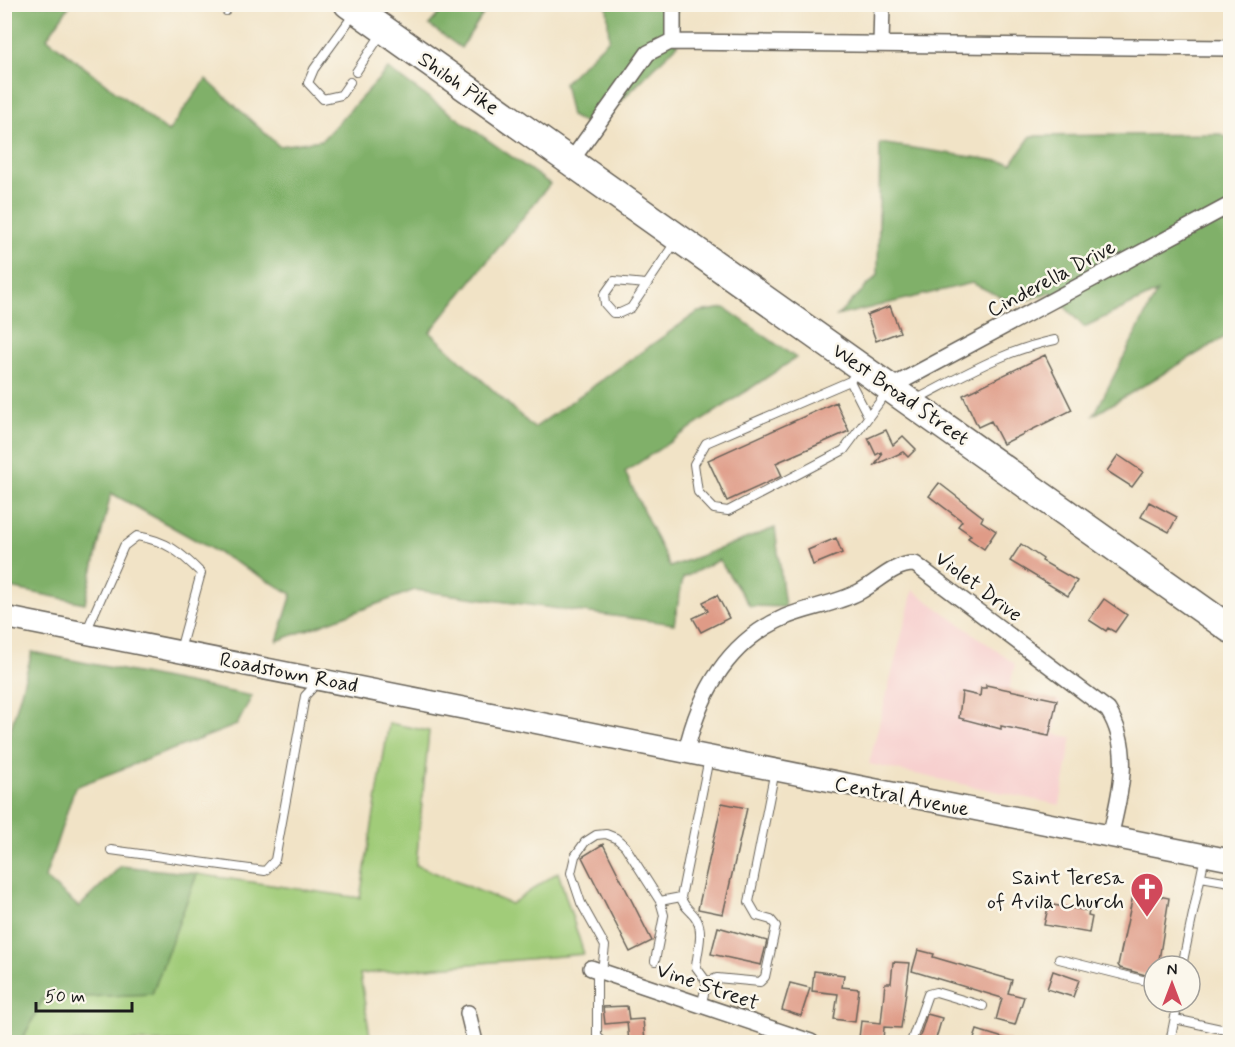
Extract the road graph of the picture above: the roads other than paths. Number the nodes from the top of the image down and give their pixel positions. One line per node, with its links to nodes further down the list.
1 (673, 4): 5 (street)
2 (882, 4): 6 (street)
3 (352, 7): 4 (highway, Shiloh Pike); 9 (lane)
4 (384, 30): 8 (lane); 10 (highway, Shiloh Pike)
5 (673, 42): 6 (street); 10 (street)
6 (881, 44): 7 (street)
7 (1230, 48)
8 (356, 72)
9 (350, 82)
10 (571, 161): 12 (highway, West Broad Street)
11 (1230, 205): 16 (street, Cinderella Drive)
12 (679, 237): 13 (lane); 15 (highway, West Broad Street)
13 (646, 284): 13 (lane)
14 (1054, 340): 16 (lane)
15 (856, 374): 16 (highway, West Broad Street); 17 (lane); 17 (lane)
16 (901, 395): 17 (lane); 19 (highway, West Broad Street)
17 (868, 416)
18 (4, 617): 20 (main road, Roadstown Road)
19 (1230, 629)
20 (85, 633): 21 (main road, Roadstown Road); 21 (lane)
21 (180, 651): 22 (main road, Roadstown Road)
22 (322, 678): 23 (main road, Roadstown Road); 28 (lane)
23 (573, 729): 24 (main road, Central Avenue)
24 (686, 752): 25 (main road, Central Avenue); 27 (street, Violet Drive)
25 (710, 757): 26 (main road, Central Avenue); 33 (lane)
26 (776, 770): 27 (main road, Central Avenue); 40 (lane)
27 (1110, 837): 29 (main road, Central Avenue)
28 (111, 850)
29 (1206, 855): 30 (main road, Central Avenue); 31 (lane)
30 (1230, 860)
31 (1201, 877): 32 (lane); 35 (lane)
32 (1230, 882)
33 (681, 897): 34 (lane); 40 (lane)
34 (660, 901): 37 (lane); 38 (lane)
35 (1185, 954)
36 (1059, 959): 39 (lane)
37 (655, 960)
38 (597, 970): 41 (street, Vine Street); 48 (lane)
39 (1142, 980)
40 (707, 982): 41 (lane)
41 (701, 1006): 49 (street, Vine Street)
42 (983, 1006): 50 (lane)
43 (468, 1013): 47 (street)
44 (1176, 1014): 45 (lane)
45 (1175, 1019): 46 (lane); 51 (lane)
46 (1230, 1031)
47 (475, 1042)
48 (603, 1042)
49 (811, 1042)
50 (911, 1042)
51 (1170, 1042)

